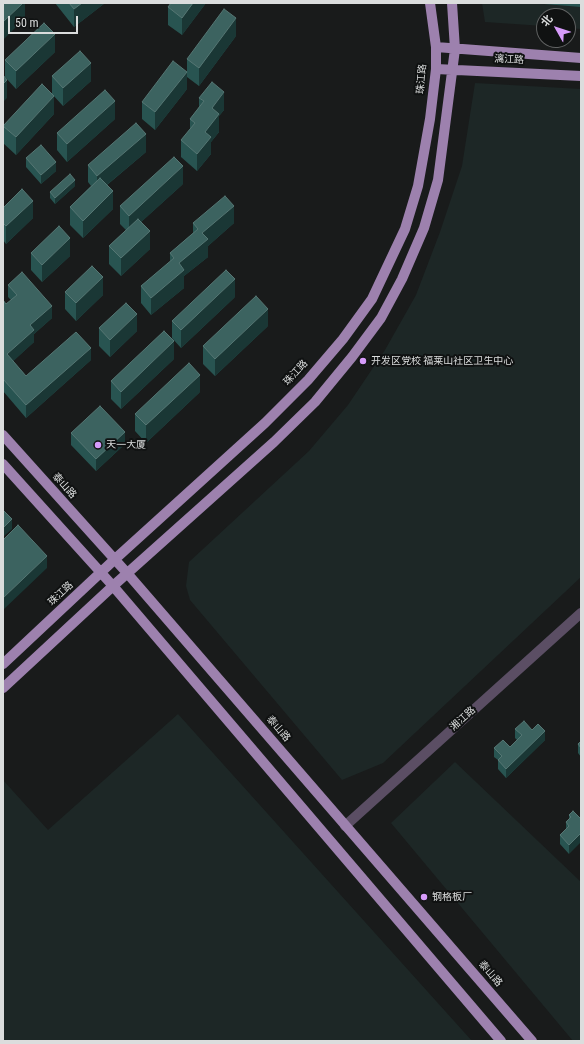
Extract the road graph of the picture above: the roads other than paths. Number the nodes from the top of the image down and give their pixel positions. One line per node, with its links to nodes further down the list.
1 (430, 3): 3 (main road, 珠江路)
2 (452, 3): 4 (main road)
3 (436, 47): 4 (main road, 漓江路); 6 (main road, 珠江路)
4 (455, 49): 5 (main road, 漓江路); 7 (main road)
5 (581, 58)
6 (436, 69): 7 (main road, 漓江路); 11 (main road, 珠江路)
7 (453, 70): 8 (main road, 漓江路); 13 (main road)
8 (581, 76)
9 (3, 435): 11 (main road, 泰山路)
10 (3, 464): 12 (main road)
11 (114, 560): 12 (main road, 珠江路); 13 (main road, 泰山路)
12 (101, 573): 14 (main road); 16 (main road, 珠江路)
13 (127, 573): 14 (main road); 18 (main road, 泰山路)
14 (113, 586): 17 (main road); 19 (main road)
15 (581, 613): 18 (street, 湘江路)
16 (3, 664)
17 (3, 688)
18 (345, 826): 20 (main road, 泰山路)
19 (501, 1041)
20 (532, 1041)

